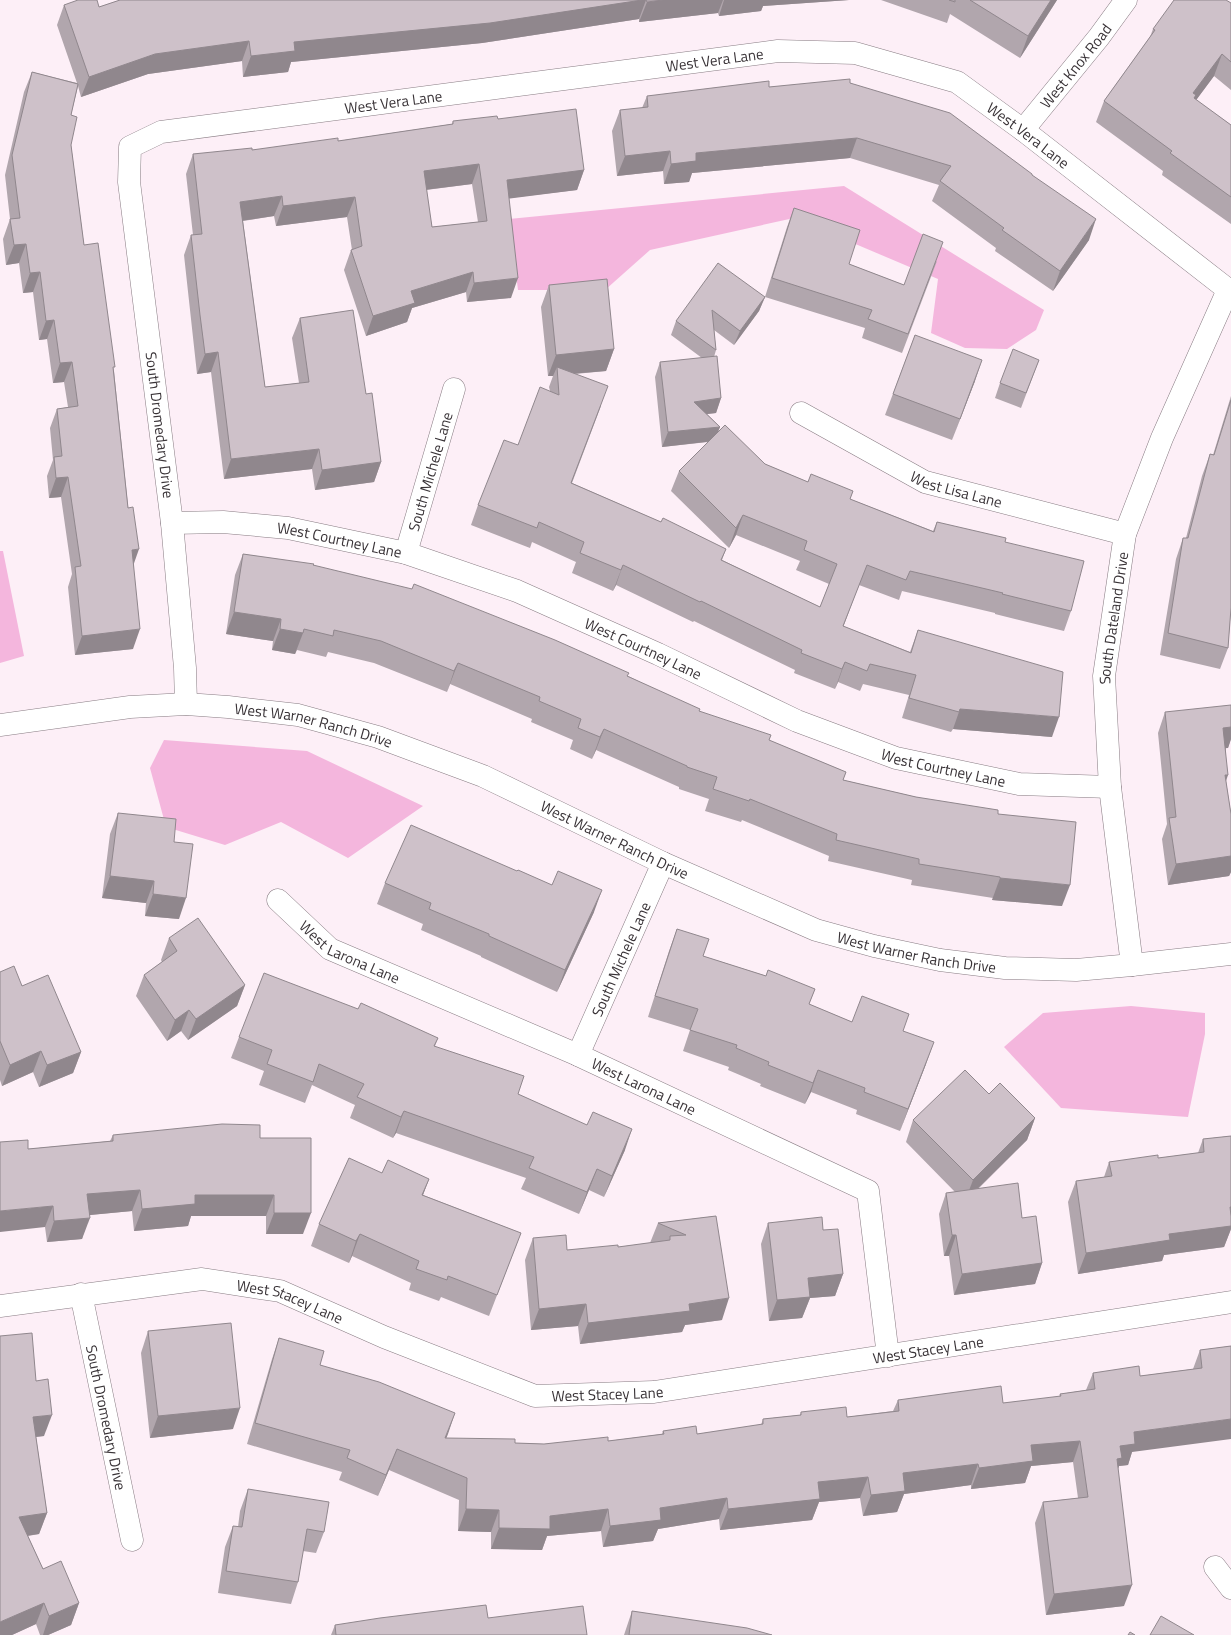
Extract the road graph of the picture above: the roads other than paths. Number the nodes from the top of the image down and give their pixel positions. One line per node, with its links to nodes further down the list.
1 (1126, 0): 2 (street, West Knox Road)
2 (1023, 130): 3 (street, West Vera Lane); 4 (street, West Vera Lane)
3 (130, 148): 7 (street, South Dromedary Drive)
4 (1230, 291): 8 (street, South Dateland Drive)
5 (454, 389): 9 (street, South Michele Lane)
6 (801, 413): 8 (street, West Lisa Lane)
7 (172, 523): 9 (street, West Courtney Lane); 10 (street, South Dromedary Drive)
8 (1125, 534): 12 (street, South Dateland Drive)
9 (406, 553): 12 (street, West Courtney Lane)
10 (186, 704): 11 (street, West Warner Ranch Drive); 13 (street, West Warner Ranch Drive)
11 (0, 725)
12 (1110, 787): 16 (street, South Dateland Drive)
13 (663, 863): 16 (street, West Warner Ranch Drive); 17 (street, South Michele Lane)
14 (278, 900): 17 (street, West Larona Lane)
15 (1231, 954): 16 (street, West Warner Ranch Drive)
16 (1132, 965)
17 (578, 1055): 21 (street, West Larona Lane)
18 (81, 1294): 20 (street, West Stacey Lane); 21 (street, West Stacey Lane); 22 (street, South Dromedary Drive)
19 (1231, 1302): 21 (street, West Stacey Lane)
20 (0, 1306)
21 (888, 1356)
22 (132, 1540)
23 (1215, 1567): 24 (street)
24 (1231, 1588)

